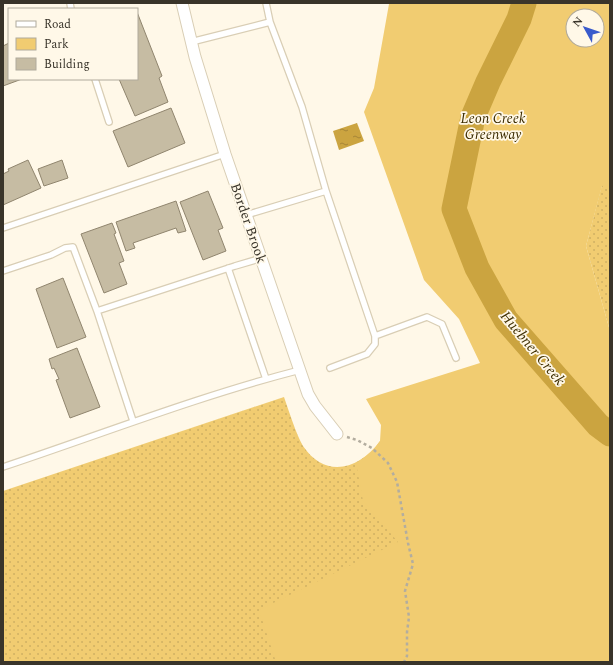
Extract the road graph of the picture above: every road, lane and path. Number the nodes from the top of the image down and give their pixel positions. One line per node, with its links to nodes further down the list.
1 (182, 3): 4 (street, Border Brook)
2 (266, 3): 3 (lane)
3 (270, 22): 4 (lane); 8 (lane)
4 (191, 42): 7 (street, Border Brook)
5 (95, 80): 6 (lane)
6 (109, 122)
7 (225, 154): 9 (street, Border Brook); 10 (lane)
8 (326, 191): 9 (lane); 15 (lane)
9 (246, 215): 11 (street, Border Brook)
10 (3, 228)
11 (262, 258): 12 (lane); 18 (street, Border Brook)
12 (228, 268): 14 (lane); 19 (lane)
13 (3, 271): 14 (lane)
14 (96, 311): 20 (lane)
15 (375, 336): 16 (lane); 17 (lane)
16 (456, 358)
17 (330, 368)
18 (300, 370): 19 (lane); 21 (street, Border Brook)
19 (268, 379): 20 (lane)
20 (133, 421): 22 (lane)
21 (337, 434): 23 (path)
22 (3, 467)
23 (404, 662)

